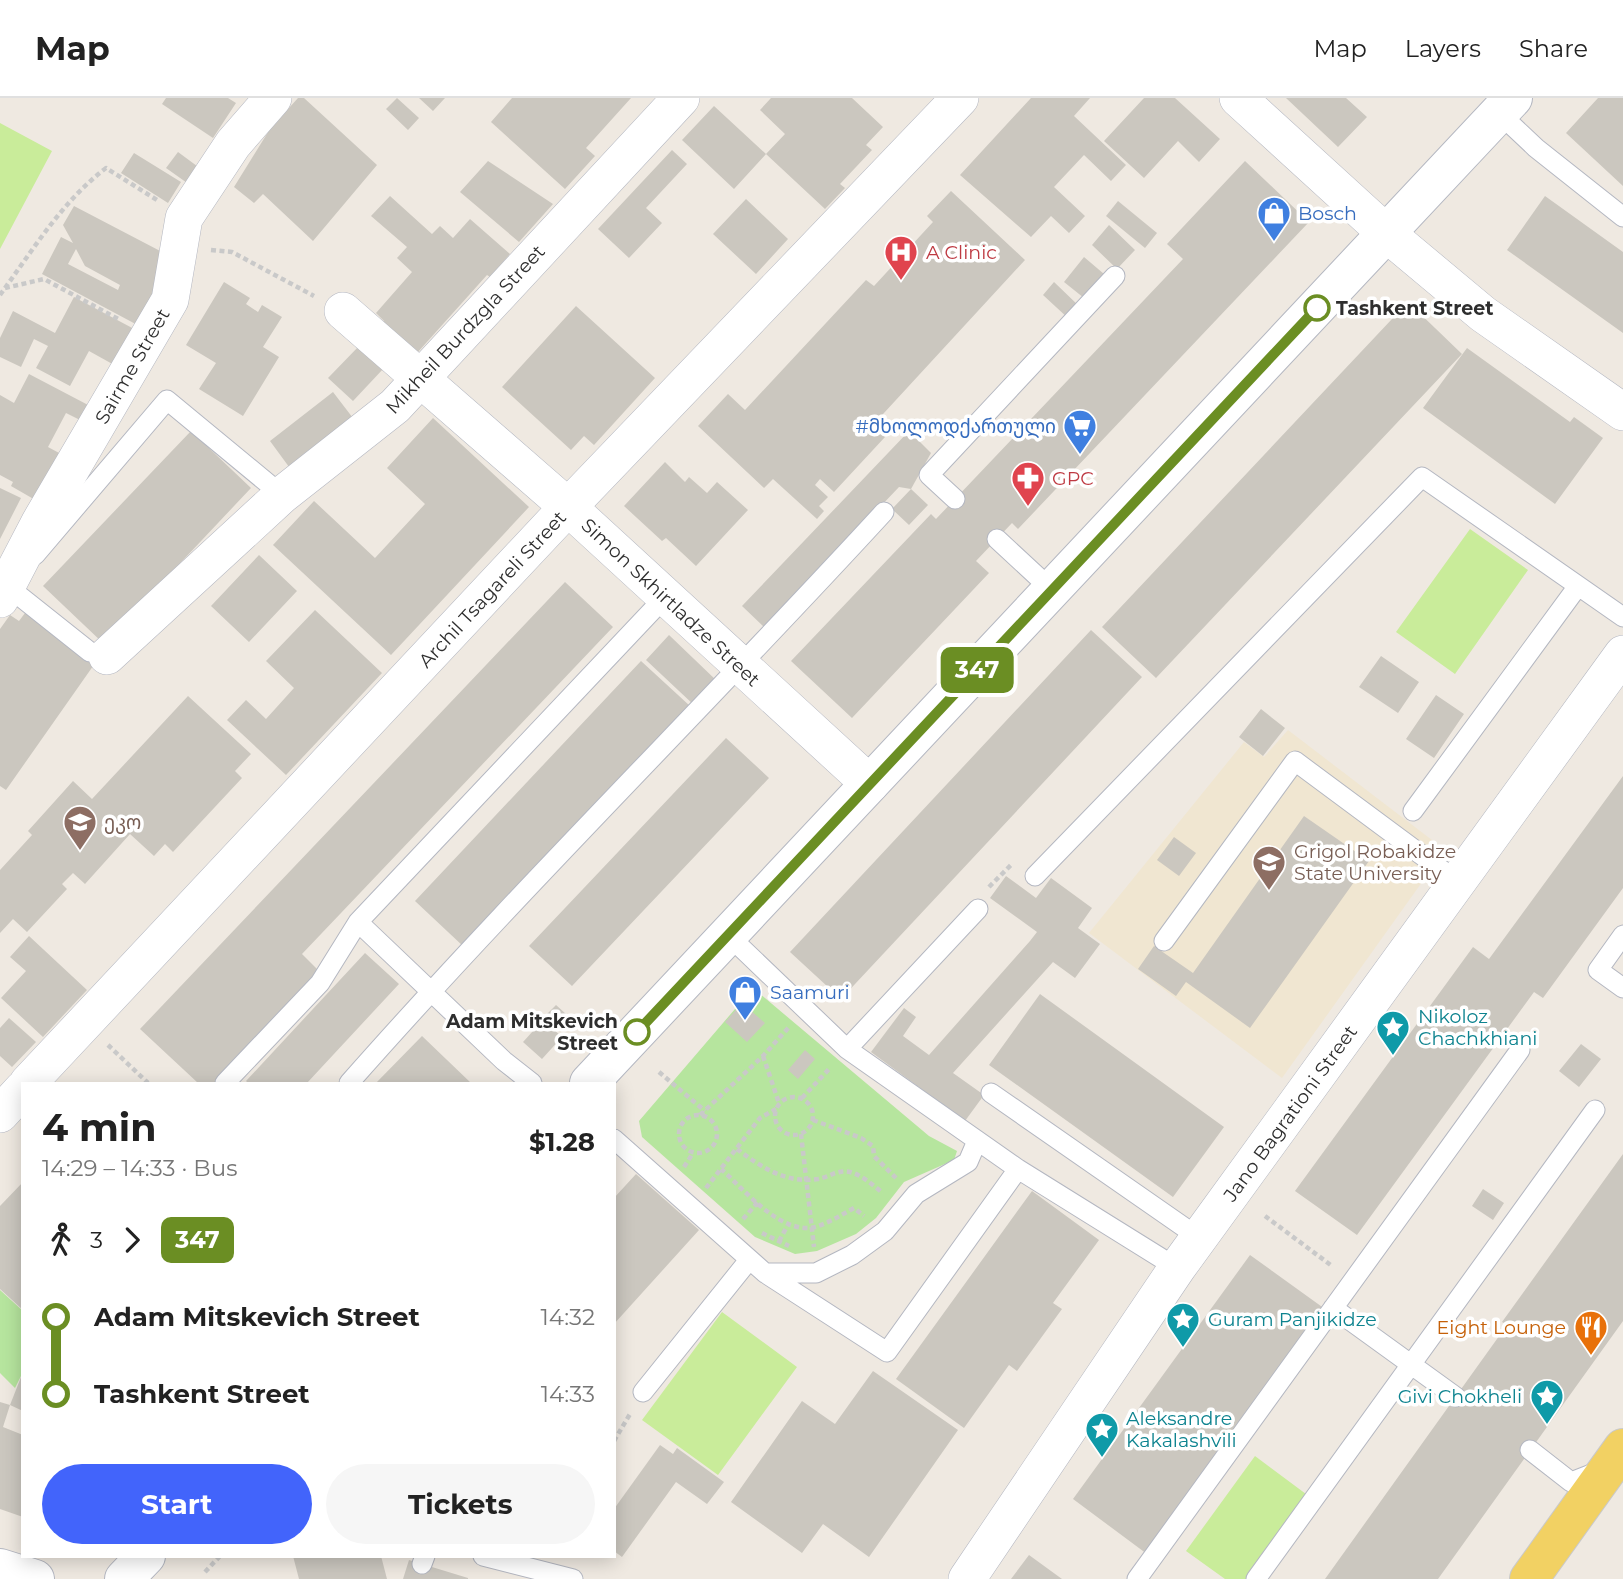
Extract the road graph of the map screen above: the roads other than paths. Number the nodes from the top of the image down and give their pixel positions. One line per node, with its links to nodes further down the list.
1 (273, 98): 17 (street, Sairme Street)
2 (681, 98): 10 (street, Mikheil Burdzgla Street)
3 (960, 98): 14 (street, Archil Tsagareli Street)
4 (1238, 98): 7 (street)
5 (1506, 106): 6 (lane); 7 (main road)
6 (1623, 217)
7 (1386, 233): 11 (street); 19 (main road)
8 (1115, 276): 13 (lane)
9 (343, 312): 10 (street, Simon Skhirtladze Street)
10 (419, 380): 12 (street, Mikheil Burdzgla Street); 14 (street, Simon Skhirtladze Street)
11 (1623, 412)
12 (282, 495): 17 (lane); 22 (street, Mikheil Burdzgla Street)
13 (955, 499)
14 (568, 507): 20 (street, Simon Skhirtladze Street); 38 (street, Archil Tsagareli Street)
15 (884, 512): 24 (lane)
16 (997, 540): 19 (lane)
17 (8, 585): 22 (lane)
18 (1578, 586): 21 (lane); 26 (lane); 27 (lane)
19 (1052, 590): 25 (main road)
20 (665, 597): 24 (street, Simon Skhirtladze Street); 30 (lane)
21 (1623, 617)
22 (99, 654)
23 (1623, 654): 28 (street, Jano Bagrationi Street)
24 (741, 667): 25 (street, Simon Skhirtladze Street); 35 (lane)
25 (870, 784): 31 (main road)
26 (1413, 811)
27 (1035, 877)
28 (1458, 882): 33 (lane); 50 (street, Jano Bagrationi Street)
29 (978, 909): 36 (lane)
30 (358, 922): 35 (lane); 39 (lane)
31 (728, 935): 36 (lane); 42 (main road)
32 (1623, 935): 34 (lane)
33 (1164, 941)
34 (1623, 988)
35 (431, 991): 40 (lane); 41 (lane)
36 (847, 1049): 48 (lane)
37 (1520, 1050): 54 (lane)
38 (30, 1082)
39 (226, 1082)
40 (350, 1082)
41 (531, 1082)
42 (590, 1082)
43 (21, 1091): 46 (street)
44 (991, 1093): 50 (lane)
45 (1595, 1110): 55 (lane)
46 (0, 1114)
47 (616, 1141): 51 (lane)
48 (977, 1141): 49 (lane); 53 (lane)
49 (1018, 1169): 52 (lane); 53 (lane)
50 (1201, 1239): 52 (street, Jano Bagrationi Street)
51 (749, 1260): 53 (lane); 56 (lane)
52 (1177, 1268): 66 (street, Jano Bagrationi Street)
53 (765, 1273)
54 (1333, 1308): 55 (lane); 67 (lane)
55 (1411, 1364): 57 (lane); 68 (lane)
56 (643, 1392)
57 (1456, 1397)
58 (1530, 1450): 59 (lane)
59 (1619, 1464): 69 (main road)
60 (144, 1558): 64 (main road)
61 (491, 1558): 65 (lane)
62 (0, 1568): 63 (main road)
63 (35, 1579)
64 (124, 1579)
65 (573, 1579)
66 (967, 1579)
67 (1137, 1579)
68 (1256, 1579)
69 (1529, 1579)

